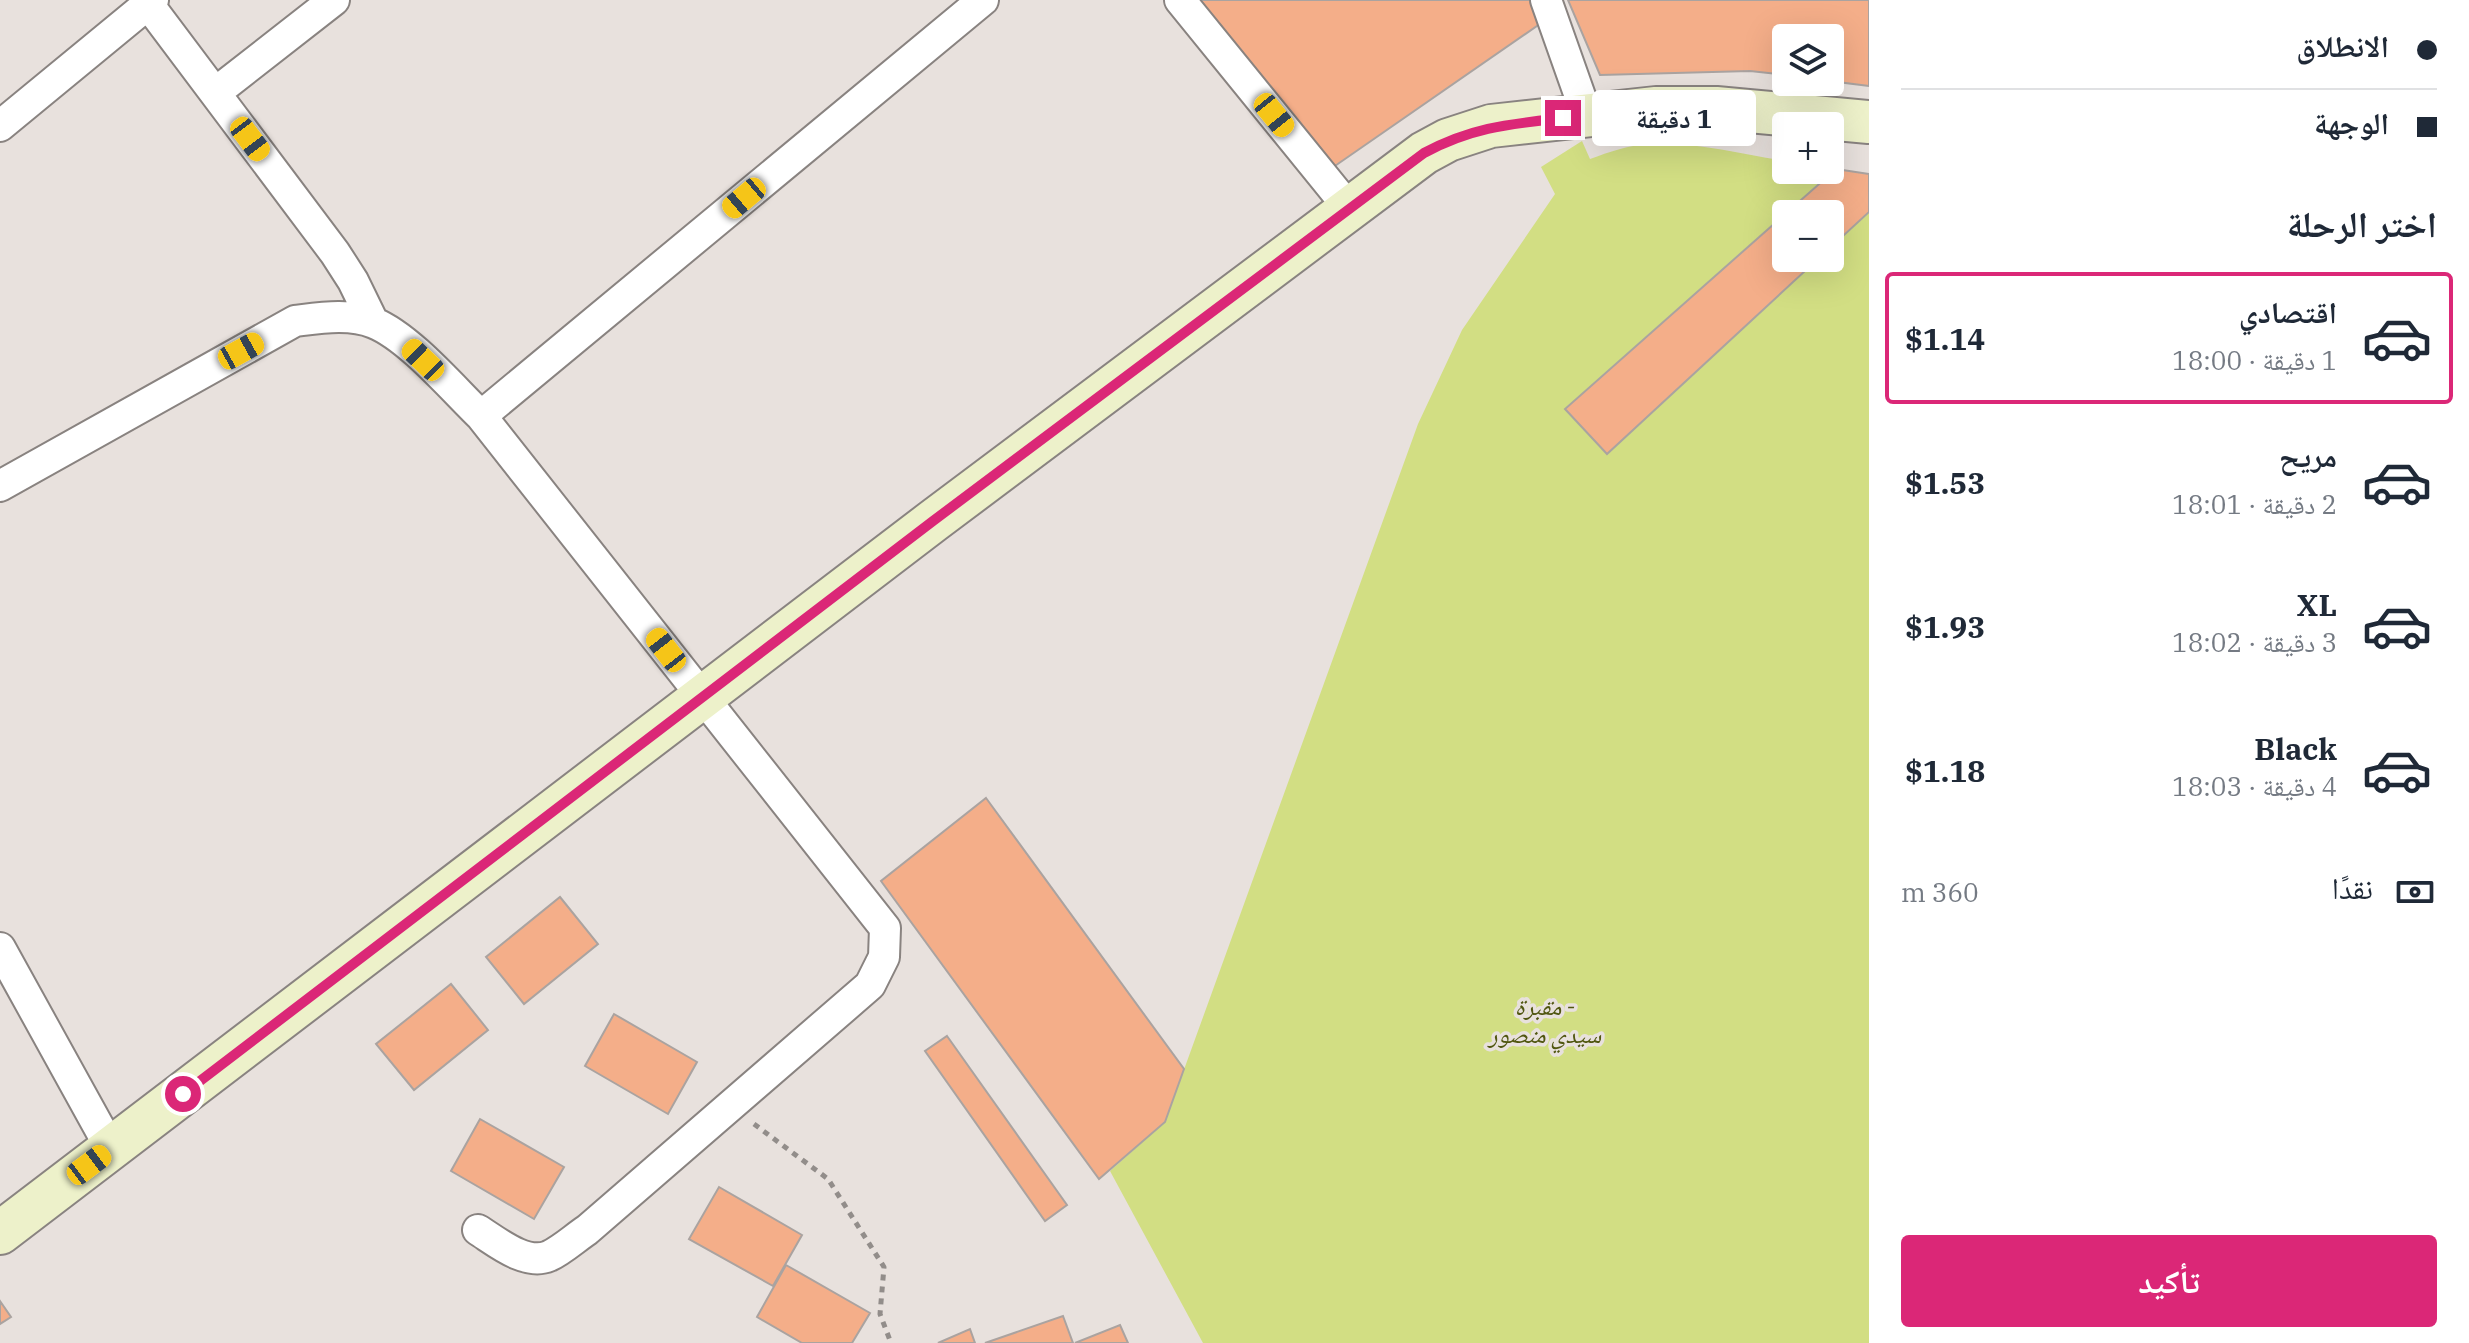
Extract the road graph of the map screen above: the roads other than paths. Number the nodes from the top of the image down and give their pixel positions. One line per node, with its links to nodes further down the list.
1 (334, 0): 6 (street)
2 (983, 0): 12 (street)
3 (1180, 0): 10 (street)
4 (1546, 0): 7 (street)
5 (151, 2): 6 (street); 9 (street)
6 (215, 93): 11 (street)
7 (1587, 116): 8 (main road); 10 (main road)
8 (1869, 122)
9 (0, 126)
10 (1349, 208): 14 (main road)
11 (373, 322): 12 (street); 13 (street)
12 (481, 416): 14 (street)
13 (0, 486)
14 (703, 697): 16 (main road); 17 (street)
15 (0, 948): 16 (street)
16 (111, 1149): 18 (main road)
17 (478, 1230)
18 (0, 1233)

